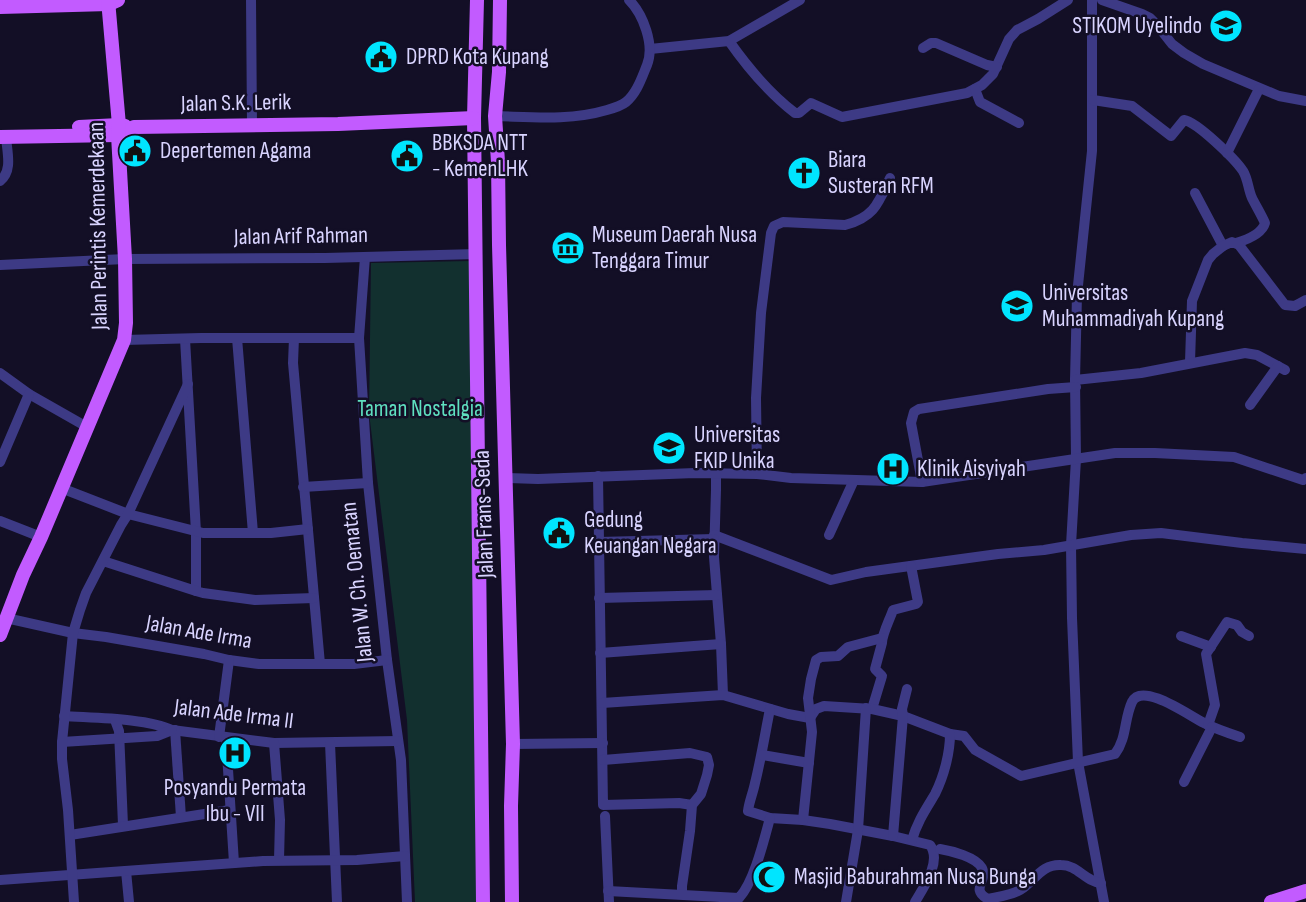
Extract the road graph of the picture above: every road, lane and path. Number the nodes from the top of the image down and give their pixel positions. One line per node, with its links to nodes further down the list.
1 (250, 0): 22 (street)
2 (477, 0): 20 (main road, Jalan Frans-Seda)
3 (500, 0): 19 (main road, Jalan Frans-Seda)
4 (629, 0): 13 (street)
5 (800, 0): 11 (street)
6 (1068, 0): 14 (street)
7 (1092, 0): 17 (street)
8 (1102, 0): 16 (street)
9 (112, 1): 10 (main road); 23 (main road, Jalan Perintis Kemerdekaan)
10 (0, 7)
11 (729, 41): 13 (street); 15 (street)
12 (923, 48): 14 (street)
13 (650, 49): 19 (street)
14 (997, 66): 15 (street)
15 (975, 89): 21 (street)
16 (1259, 89): 18 (street); 25 (street)
17 (1093, 100): 25 (street); 44 (street)
18 (1306, 101)
19 (495, 116): 47 (main road, Jalan Frans-Seda)
20 (474, 118): 22 (main road, Jalan S.K. Lerik); 31 (main road, Jalan Frans-Seda)
21 (1019, 123)
22 (252, 126): 23 (main road, Jalan S.K. Lerik)
23 (123, 129): 24 (main road, Jalan S.K. Lerik); 33 (main road, Jalan Perintis Kemerdekaan)
24 (2, 134): 27 (street)
25 (1227, 153): 29 (street)
26 (890, 178): 55 (street)
27 (0, 181)
28 (1195, 193): 30 (street)
29 (1236, 243): 30 (street); 35 (street)
30 (1223, 246): 41 (street)
31 (477, 254): 32 (street, Jalan Arif Rahman); 46 (main road, Jalan Frans-Seda)
32 (365, 257): 33 (street, Jalan Arif Rahman); 38 (street, Jalan W. Ch. Oematan)
33 (125, 259): 34 (street, Jalan Arif Rahman); 40 (main road, Jalan Perintis Kemerdekaan)
34 (0, 264)
35 (1306, 300)
36 (237, 338): 37 (street); 39 (street); 68 (street)
37 (294, 338): 38 (street); 62 (street)
38 (359, 338): 61 (street, Jalan W. Ch. Oematan)
39 (185, 339): 40 (street); 43 (street)
40 (124, 340): 51 (main road, Jalan Perintis Kemerdekaan)
41 (1190, 362): 44 (street); 48 (street)
42 (0, 373): 45 (street)
43 (188, 384): 64 (street); 67 (street)
44 (1075, 384): 52 (street); 60 (street)
45 (29, 394): 51 (street); 53 (street)
46 (478, 399): 47 (main road); 50 (main road, Jalan Frans-Seda)
47 (504, 400): 49 (main road, Jalan Frans-Seda)
48 (1250, 405)
49 (504, 424): 50 (main road); 57 (main road, Jalan Frans-Seda)
50 (478, 425): 146 (main road, Jalan Frans-Seda)
51 (87, 427): 63 (main road, Jalan Perintis Kemerdekaan)
52 (1076, 459): 58 (street); 60 (street); 73 (street)
53 (0, 462)
54 (716, 474): 55 (street); 56 (street); 71 (street)
55 (757, 474): 59 (street)
56 (598, 476): 57 (street); 72 (street)
57 (506, 478): 113 (main road, Jalan Frans-Seda)
58 (1306, 478)
59 (854, 480): 60 (street); 69 (street)
60 (922, 482)
61 (368, 483): 62 (street); 91 (street, Jalan W. Ch. Oematan)
62 (303, 487): 66 (street)
63 (61, 488): 64 (street); 70 (main road, Jalan Perintis Kemerdekaan)
64 (128, 514): 67 (street); 75 (street)
65 (0, 521): 70 (street)
66 (308, 529): 68 (street); 79 (street)
67 (196, 532): 68 (street); 77 (street)
68 (253, 533)
69 (829, 535)
70 (41, 537): 81 (main road, Jalan Perintis Kemerdekaan)
71 (714, 537): 72 (street); 76 (street); 78 (street)
72 (599, 542): 80 (street)
73 (1071, 545): 74 (street); 76 (street); 116 (street)
74 (1306, 549)
75 (103, 561): 77 (street); 82 (street)
76 (911, 566): 86 (street)
77 (196, 591): 79 (street)
78 (716, 595): 80 (street); 87 (street)
79 (314, 598): 92 (street)
80 (599, 598): 89 (street)
81 (6, 618): 82 (street, Jalan Ade Irma); 83 (main road, Jalan Perintis Kemerdekaan)
82 (74, 633): 90 (street, Jalan Ade Irma); 98 (street)
83 (0, 635)
84 (1181, 636): 88 (street)
85 (1249, 636): 88 (street)
86 (882, 638): 97 (street); 100 (street)
87 (721, 644): 89 (street); 94 (street)
88 (1210, 647): 102 (street)
89 (600, 653): 95 (street)
90 (229, 660): 92 (street, Jalan Ade Irma); 105 (street)
91 (387, 660): 92 (street, Jalan Ade Irma); 108 (street, Jalan W. Ch. Oematan)
92 (320, 664)
93 (907, 688): 99 (street)
94 (723, 695): 95 (street); 96 (street)
95 (602, 703): 112 (street)
96 (770, 709): 100 (street); 114 (street)
97 (869, 709): 99 (street); 100 (street); 126 (street)
98 (64, 716): 101 (street, Jalan Ade Irma II); 109 (street)
99 (903, 716): 104 (street); 128 (street)
100 (810, 718): 117 (street)
101 (115, 719): 103 (street, Jalan Ade Irma II); 107 (street)
102 (1210, 726): 106 (street); 116 (street); 118 (street)
103 (173, 730): 105 (street, Jalan Ade Irma II); 107 (street); 122 (street)
104 (950, 733): 116 (street); 129 (street)
105 (223, 737): 110 (street, Jalan Ade Irma II); 120 (street)
106 (1241, 737)
107 (119, 738): 109 (street); 125 (street)
108 (398, 741): 111 (street, Jalan Ade Irma II); 131 (street, Jalan W. Ch. Oematan)
109 (62, 742): 127 (street)
110 (274, 743): 111 (street, Jalan Ade Irma II); 132 (street)
111 (330, 743): 133 (street)
112 (603, 743): 113 (street); 115 (street)
113 (513, 744): 147 (main road, Jalan Frans-Seda)
114 (762, 755): 117 (street); 123 (street)
115 (603, 760): 119 (street); 119 (street)
116 (1078, 762): 138 (street)
117 (808, 764): 124 (street)
118 (1184, 782)
119 (692, 805): 140 (street)
120 (230, 810): 122 (street); 134 (street)
121 (605, 816): 141 (street)
122 (181, 817): 125 (street)
123 (770, 818): 124 (street); 140 (street)
124 (803, 820): 126 (street)
125 (123, 825): 127 (street)
126 (858, 830): 128 (street); 148 (street)
127 (70, 835): 136 (street)
128 (893, 836): 129 (street)
129 (912, 840): 149 (street)
130 (940, 849): 138 (street)
131 (405, 856): 133 (street); 145 (street, Jalan W. Ch. Oematan)
132 (279, 860): 133 (street); 134 (street)
133 (334, 860): 144 (street)
134 (234, 863): 135 (street)
135 (126, 871): 136 (street); 143 (street)
136 (71, 876): 137 (street); 142 (street)
137 (0, 880)
138 (1101, 883): 150 (street)
139 (1306, 891): 151 (main road)
140 (682, 894): 141 (street)
141 (608, 896)
142 (74, 902)
143 (129, 902)
144 (337, 902)
145 (407, 902)
146 (483, 902)
147 (512, 902)
148 (846, 902)
149 (915, 902)
150 (1104, 902)
151 (1271, 902)

